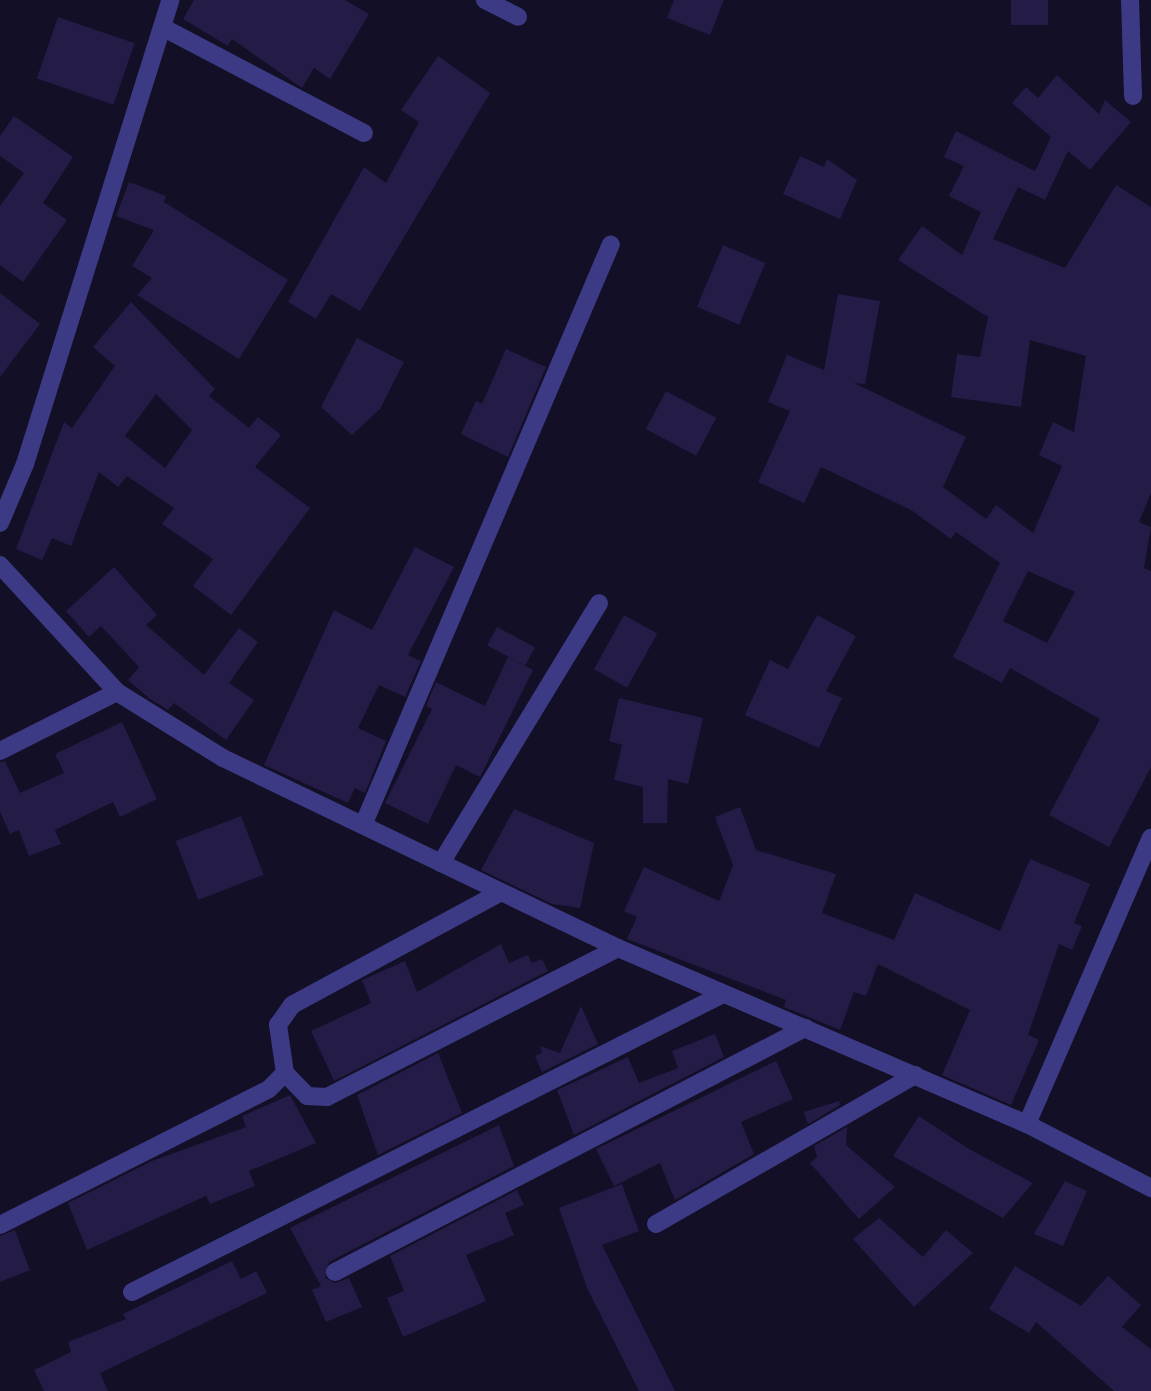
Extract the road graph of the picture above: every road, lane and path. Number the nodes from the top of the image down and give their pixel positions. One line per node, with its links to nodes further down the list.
1 (170, 0): 5 (street)
2 (485, 0): 4 (street)
3 (1130, 0): 6 (street)
4 (518, 17)
5 (162, 27): 7 (street); 9 (street)
6 (1133, 96)
7 (364, 133)
8 (611, 244): 14 (street)
9 (0, 523)
10 (0, 565): 12 (street)
11 (599, 603): 16 (street)
12 (117, 692): 13 (street); 14 (street)
13 (0, 751)
14 (364, 823): 16 (street)
15 (1151, 838): 23 (street)
16 (441, 863): 17 (street)
17 (499, 893): 18 (street); 21 (street)
18 (618, 948): 19 (street); 21 (street)
19 (723, 994): 20 (street); 28 (street)
20 (805, 1028): 22 (street); 27 (street)
21 (285, 1073): 25 (street)
22 (915, 1075): 23 (street); 26 (street)
23 (1027, 1124): 24 (street)
24 (1151, 1188)
25 (0, 1224)
26 (656, 1224)
27 (335, 1272)
28 (132, 1292)

